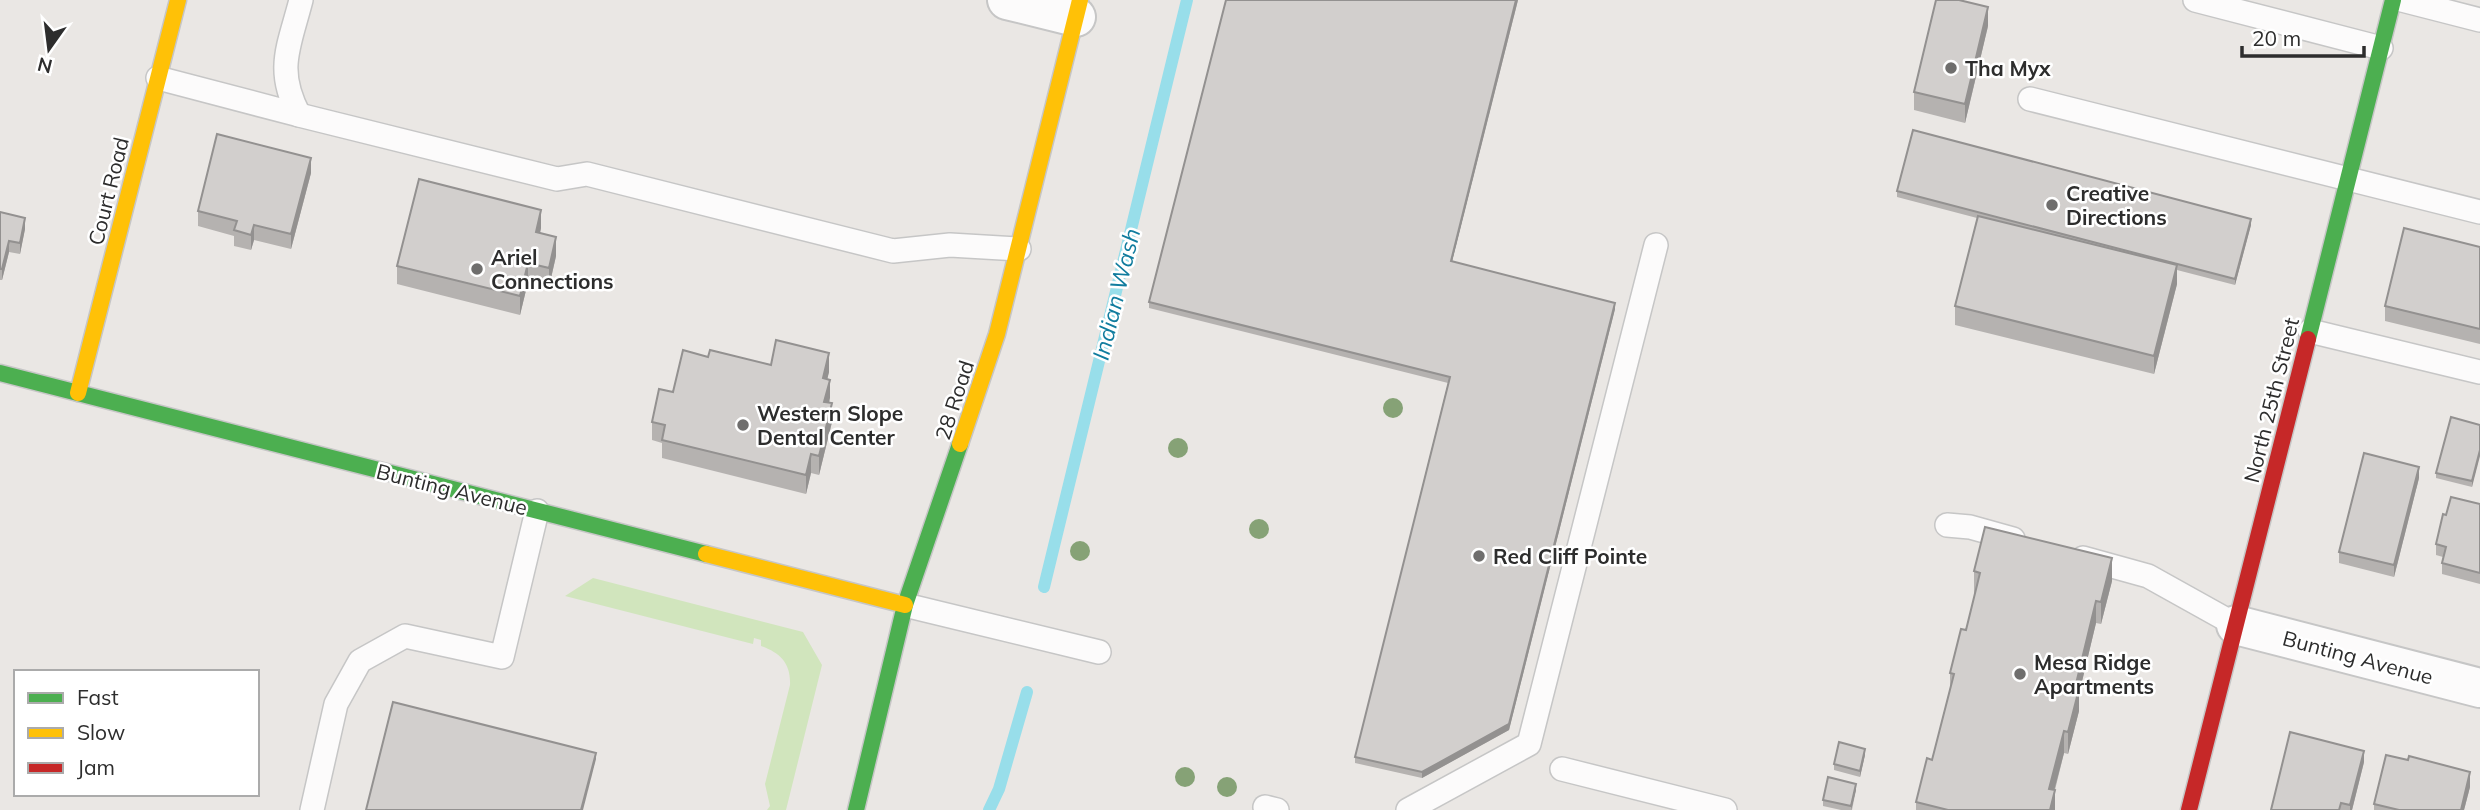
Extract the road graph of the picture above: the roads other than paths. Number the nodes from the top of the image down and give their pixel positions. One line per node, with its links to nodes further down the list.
1 (178, 0): 10 (street, Court Road)
2 (300, 0): 12 (lane)
3 (1007, 0): 7 (street)
4 (2195, 0): 9 (lane)
5 (2393, 0): 9 (street, North 25th Street)
6 (2402, 0): 8 (lane)
7 (1078, 9): 16 (street, 28 Road)
8 (2480, 20)
9 (2381, 48): 13 (street, North 25th Street)
10 (158, 78): 12 (lane); 20 (street, Court Road)
11 (2029, 99): 13 (lane)
12 (299, 115): 16 (lane)
13 (2348, 179): 14 (lane); 17 (street, North 25th Street)
14 (2480, 212)
15 (1656, 244): 32 (lane)
16 (1020, 249): 25 (street, 28 Road)
17 (2310, 331): 18 (lane); 26 (street, North 25th Street)
18 (2480, 372)
19 (0, 373): 20 (street, Bunting Avenue)
20 (78, 393): 21 (street, Bunting Avenue)
21 (537, 511): 25 (street, Bunting Avenue); 30 (lane)
22 (1947, 525): 23 (lane)
23 (2034, 545)
24 (2059, 552): 26 (lane)
25 (905, 605): 27 (lane); 31 (street, 28 Road)
26 (2236, 625): 28 (street, Bunting Avenue); 34 (street, North 25th Street)
27 (1100, 652)
28 (2480, 688)
29 (1562, 769): 33 (lane)
30 (312, 810)
31 (856, 810)
32 (1408, 810)
33 (1725, 810)
34 (2189, 810)

